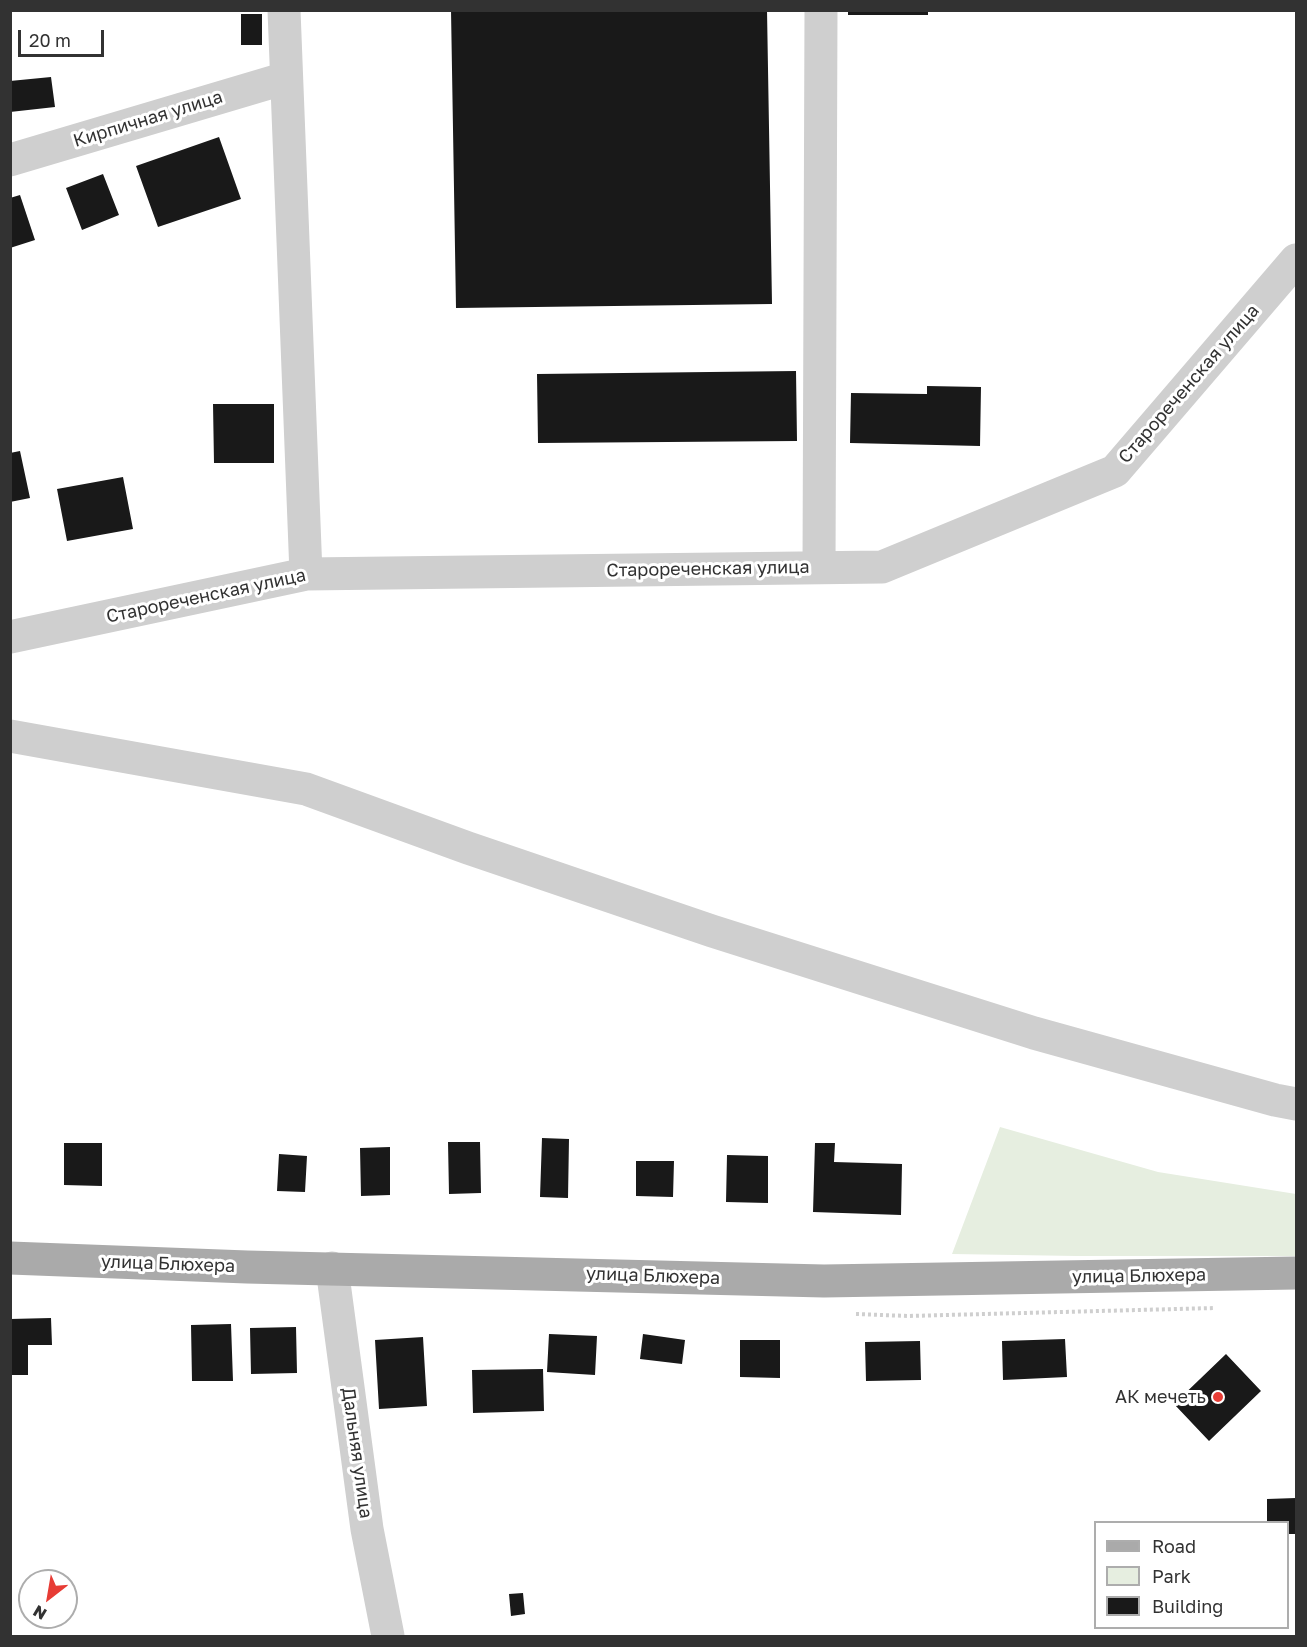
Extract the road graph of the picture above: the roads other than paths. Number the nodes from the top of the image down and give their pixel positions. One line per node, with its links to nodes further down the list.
1 (284, 10): 3 (street)
2 (820, 10): 6 (street)
3 (286, 78): 4 (street, Кирпичная улица); 7 (street)
4 (10, 160)
5 (1296, 260): 6 (street, Старореченская улица)
6 (819, 567): 7 (street, Старореченская улица)
7 (306, 574): 8 (street, Старореченская улица)
8 (10, 637)
9 (10, 736): 10 (street)
10 (1296, 1104)
11 (10, 1258): 12 (main road, улица Блюхера)
12 (332, 1268): 13 (main road, улица Блюхера); 14 (street, Дальняя улица)
13 (1296, 1273)
14 (387, 1636)

